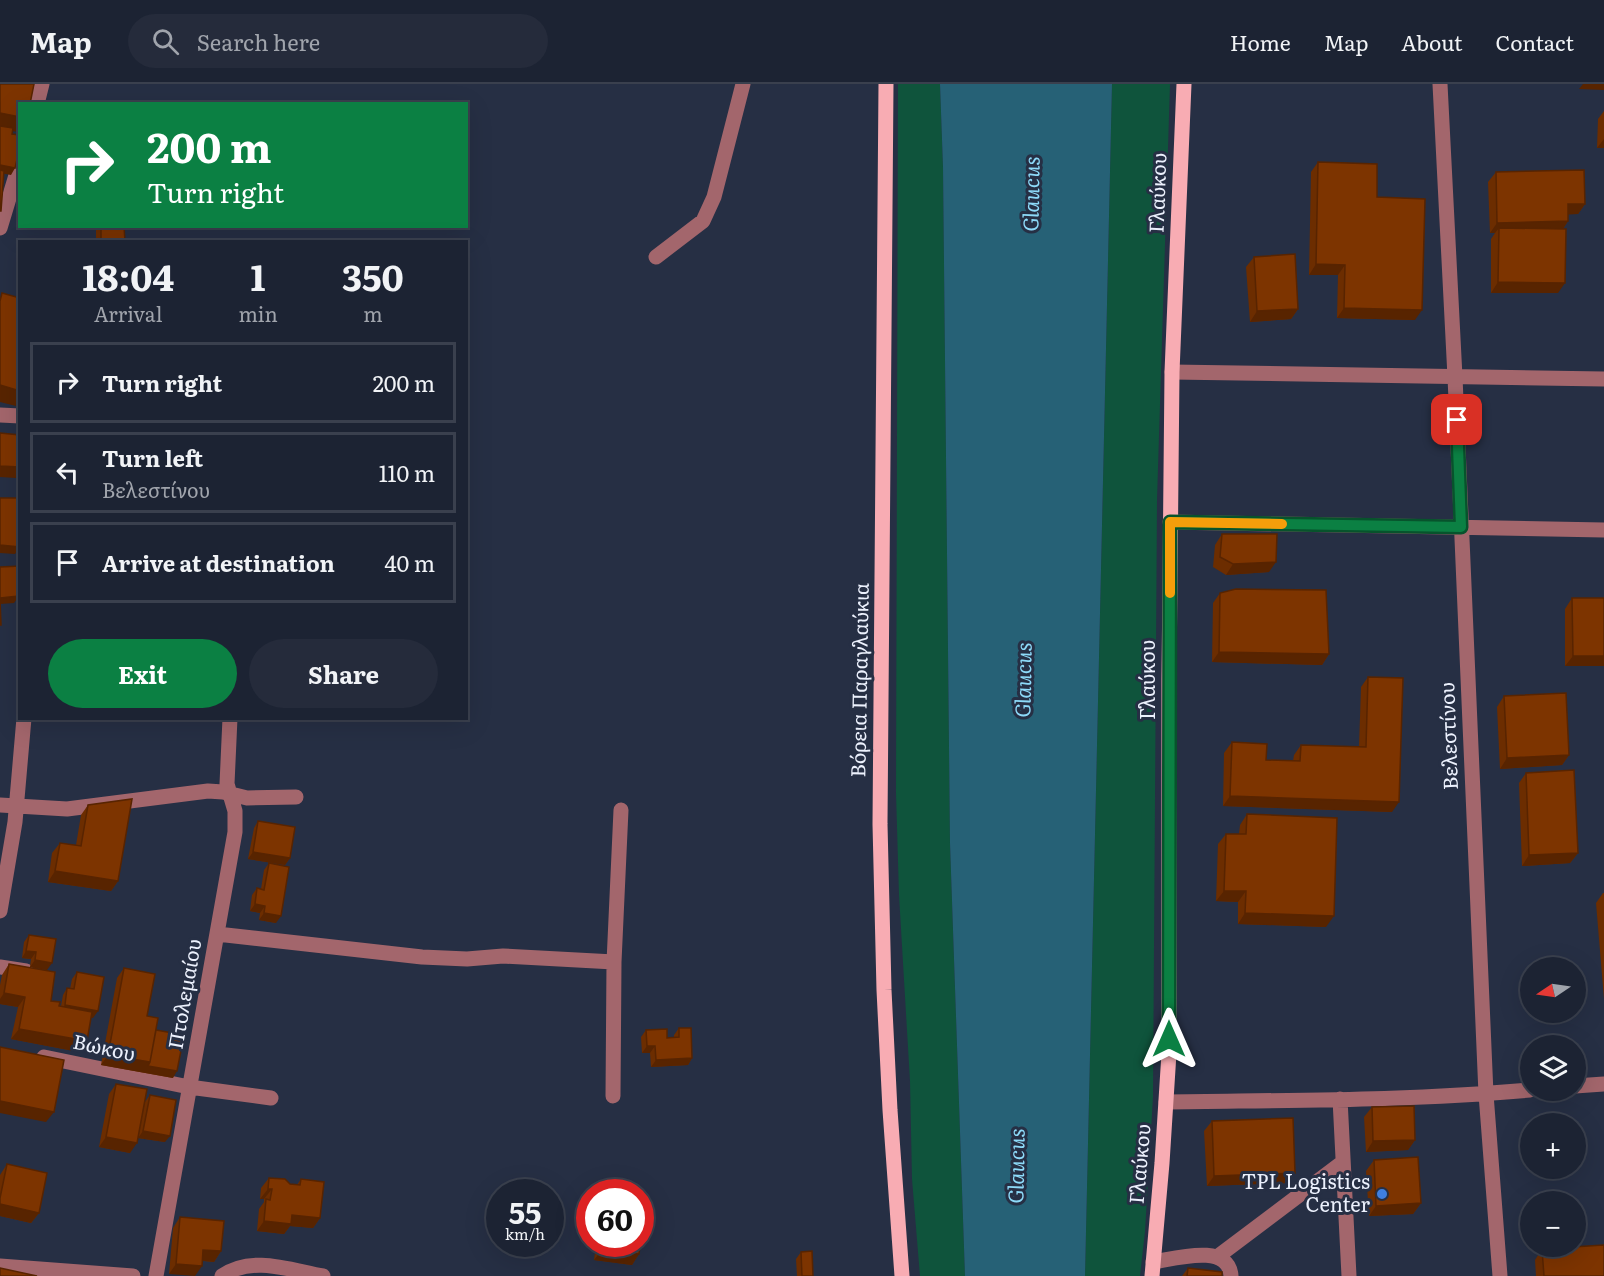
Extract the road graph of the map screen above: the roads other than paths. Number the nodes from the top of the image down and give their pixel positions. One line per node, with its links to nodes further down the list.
1 (42, 84): 6 (street)
2 (742, 84): 9 (street)
3 (886, 84): 48 (main road, Βόρεια Παραγλαύκια)
4 (1184, 84): 10 (main road, Γλαύκου)
5 (1440, 84): 11 (street, Βελεστίνου)
6 (38, 102)
7 (18, 169): 8 (street)
8 (0, 228)
9 (656, 257)
10 (1172, 372): 11 (street); 15 (main road, Γλαύκου)
11 (1455, 377): 12 (street); 16 (street, Βελεστίνου)
12 (1604, 379)
13 (0, 415): 14 (street)
14 (18, 416)
15 (1170, 522): 16 (street); 39 (main road, Γλαύκου)
16 (1461, 527): 17 (street); 35 (street, Βελεστίνου)
17 (1604, 530)
18 (24, 720): 23 (street)
19 (230, 720): 20 (street, Πτολεμαίου)
20 (229, 794): 21 (street); 23 (street); 26 (street, Πτολεμαίου)
21 (296, 797)
22 (0, 805): 23 (street)
23 (16, 807): 25 (street)
24 (621, 810): 27 (street)
25 (0, 911)
26 (217, 934): 27 (street); 33 (street, Πτολεμαίου)
27 (614, 962): 36 (street)
28 (0, 967): 29 (street)
29 (40, 974)
30 (33, 1054): 33 (street, Βώκου)
31 (1604, 1084): 32 (street)
32 (1586, 1085)
33 (189, 1087): 37 (street, Βώκου); 45 (street, Πτολεμαίου)
34 (1520, 1091): 35 (street)
35 (1486, 1094): 38 (street); 51 (street, Βελεστίνου)
36 (613, 1096)
37 (271, 1098)
38 (1341, 1099): 39 (street); 40 (street)
39 (1166, 1102): 43 (main road, Γλαύκου)
40 (1343, 1162): 41 (street); 50 (street)
41 (1217, 1257): 43 (street); 49 (street)
42 (0, 1266): 44 (street)
43 (1152, 1269)
44 (133, 1276)
45 (156, 1276)
46 (222, 1276): 47 (street)
47 (323, 1276)
48 (902, 1276)
49 (1231, 1276)
50 (1349, 1276)
51 (1500, 1276)

